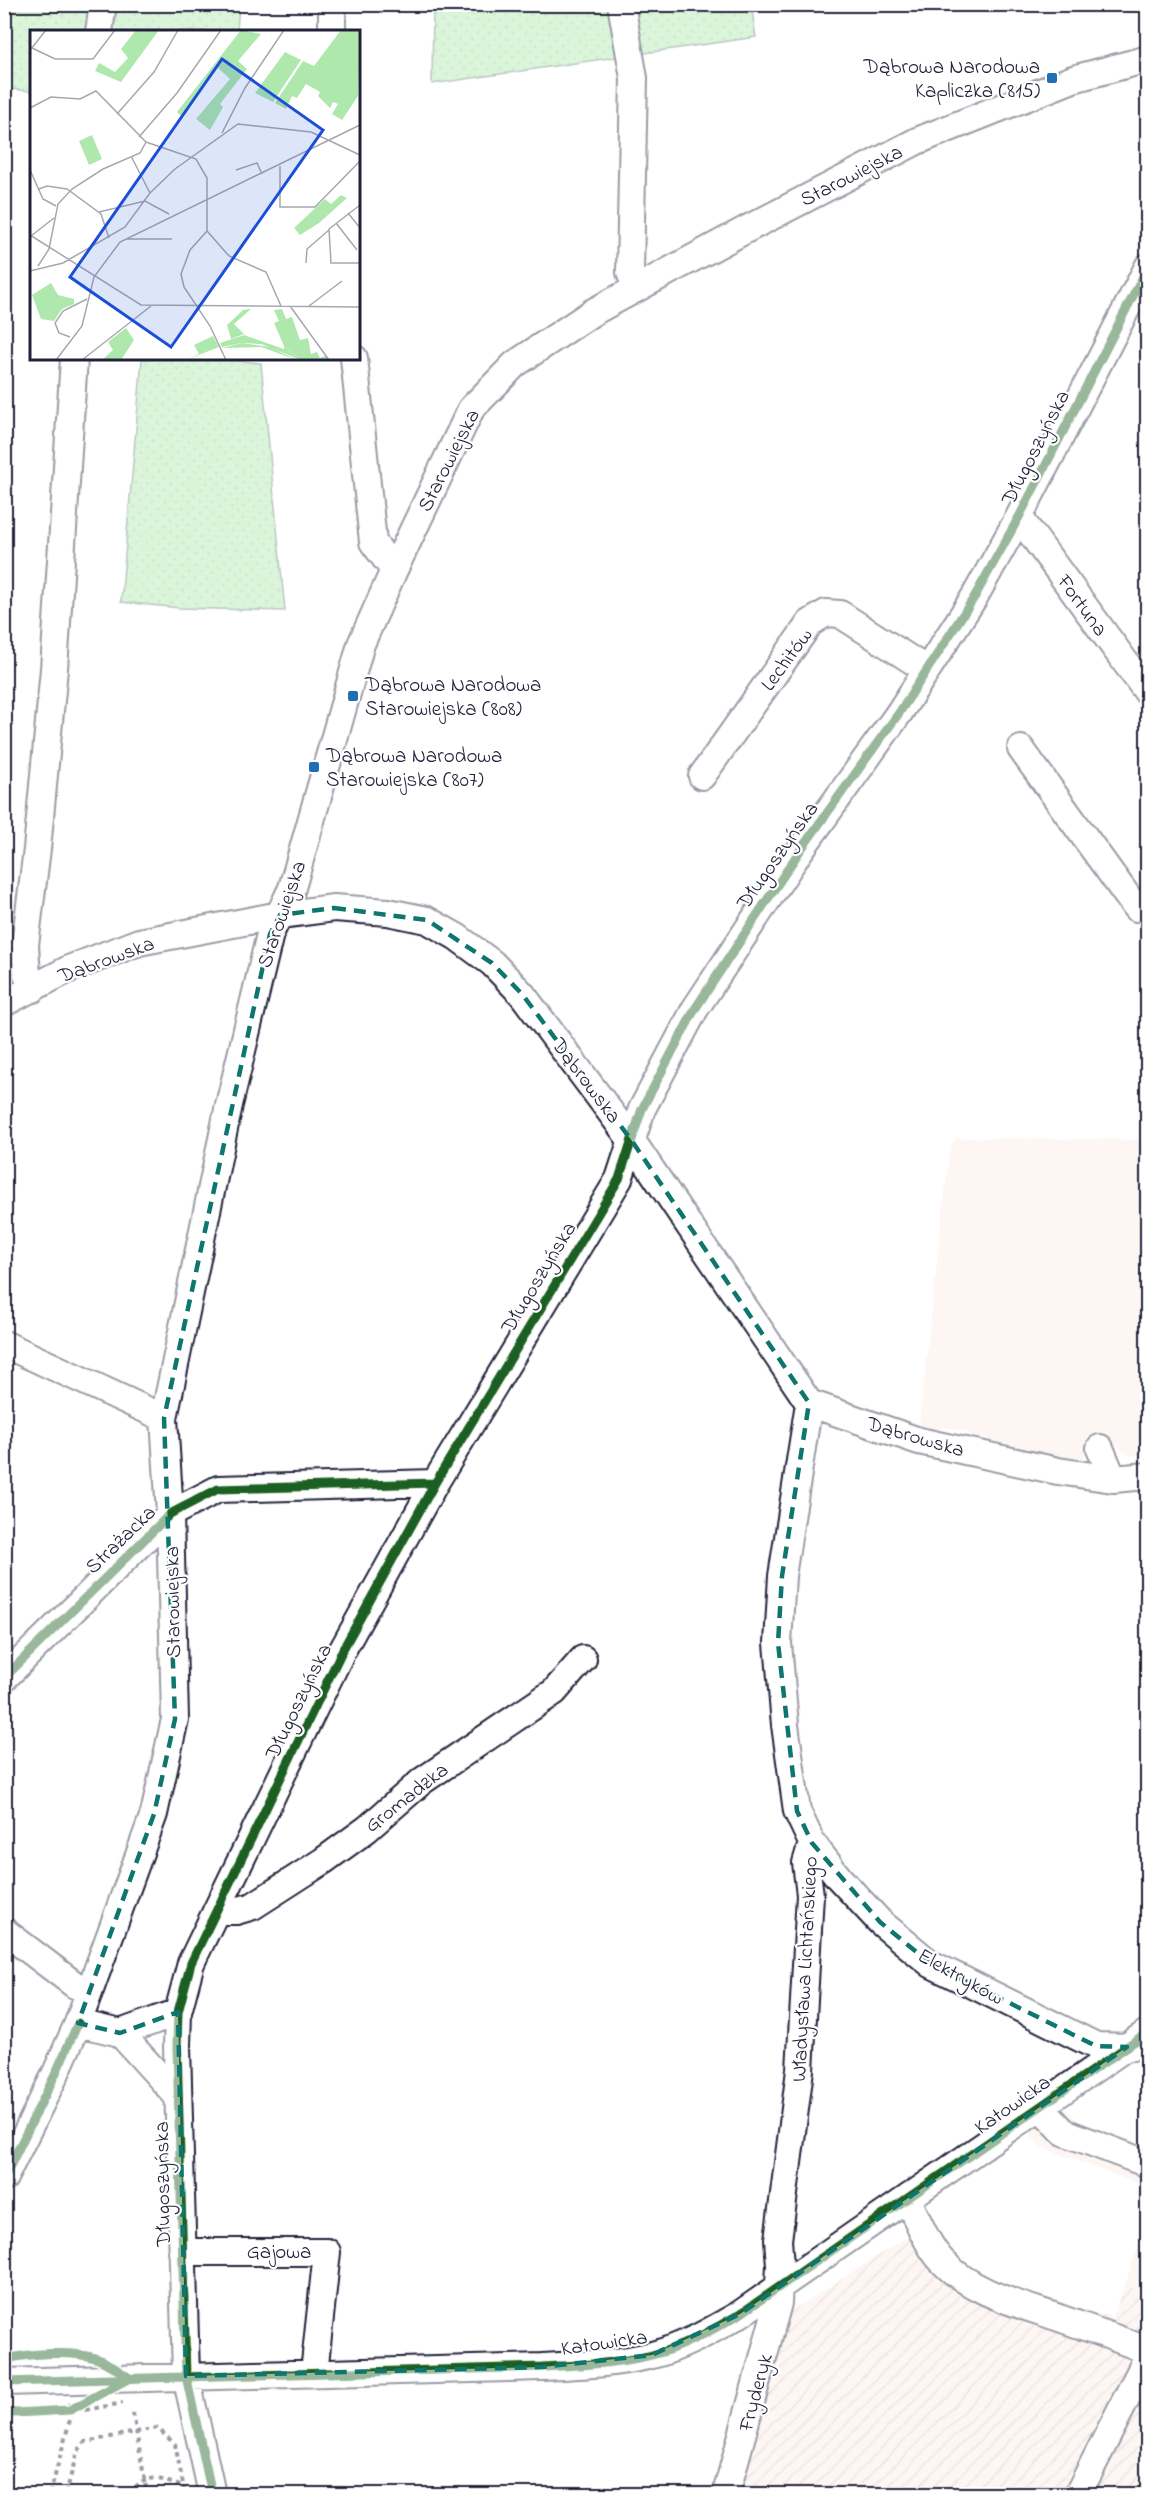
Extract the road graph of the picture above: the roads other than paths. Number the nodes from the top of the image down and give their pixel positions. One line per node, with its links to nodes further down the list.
1 (103, 4): 4 (street)
2 (332, 4): 5 (street)
3 (621, 4): 8 (street)
4 (99, 30)
5 (332, 30)
6 (1148, 59): 8 (street, Starowiejska)
7 (1148, 267): 11 (street, Długoszyńska)
8 (636, 288): 12 (street, Starowiejska)
9 (74, 360): 19 (street)
10 (354, 360): 12 (street)
11 (1019, 517): 13 (street, Długoszyńska); 14 (street, Fortuna)
12 (394, 570): 18 (street, Starowiejska)
13 (927, 670): 16 (street, Lechitów); 21 (street, Długoszyńska)
14 (1148, 693)
15 (1021, 749): 17 (street)
16 (702, 776)
17 (1136, 908)
18 (280, 915): 19 (street, Dąbrowska); 21 (street, Dąbrowska); 24 (street, Starowiejska)
19 (33, 989): 20 (street, Dąbrowska)
20 (4, 1003)
21 (632, 1141): 23 (street, Dąbrowska); 28 (street, Długoszyńska)
22 (4, 1344): 24 (street)
23 (809, 1403): 27 (street, Dąbrowska); 32 (street, Władysława Lichtańskiego)
24 (164, 1418): 29 (street, Starowiejska)
25 (1100, 1448): 27 (street)
26 (1148, 1476): 27 (street, Dąbrowska)
27 (1113, 1479)
28 (435, 1483): 29 (street, Strażacka); 33 (street, Długoszyńska)
29 (171, 1514): 31 (street, Strażacka); 35 (street, Starowiejska)
30 (584, 1659): 33 (street, Gromadzka)
31 (4, 1678)
32 (812, 1843): 40 (street, Elektryków); 47 (street, Władysława Lichtańskiego)
33 (216, 1911): 36 (street, Długoszyńska)
34 (4, 1931): 35 (street)
35 (89, 1991): 37 (street, Starowiejska)
36 (178, 2012): 39 (street); 41 (street, Długoszyńska)
37 (78, 2023): 39 (street); 44 (street, Starowiejska)
38 (1148, 2032): 40 (street, Katowicka)
39 (120, 2033): 41 (street)
40 (1137, 2047): 42 (street, Katowicka)
41 (178, 2097): 46 (street, Długoszyńska)
42 (1040, 2107): 43 (street); 45 (street, Katowicka)
43 (1148, 2164)
44 (4, 2178)
45 (907, 2199): 47 (street, Katowicka); 48 (street)
46 (182, 2252): 50 (street, Gajowa); 51 (street, Długoszyńska)
47 (779, 2288): 50 (street, Katowicka); 54 (street, Fryderyk)
48 (1148, 2352)
49 (1148, 2356): 55 (street)
50 (314, 2373): 51 (street, Katowicka)
51 (186, 2376): 52 (street, Katowicka); 53 (street, Długoszyńska)
52 (4, 2382)
53 (212, 2494)
54 (726, 2494)
55 (1078, 2494)

